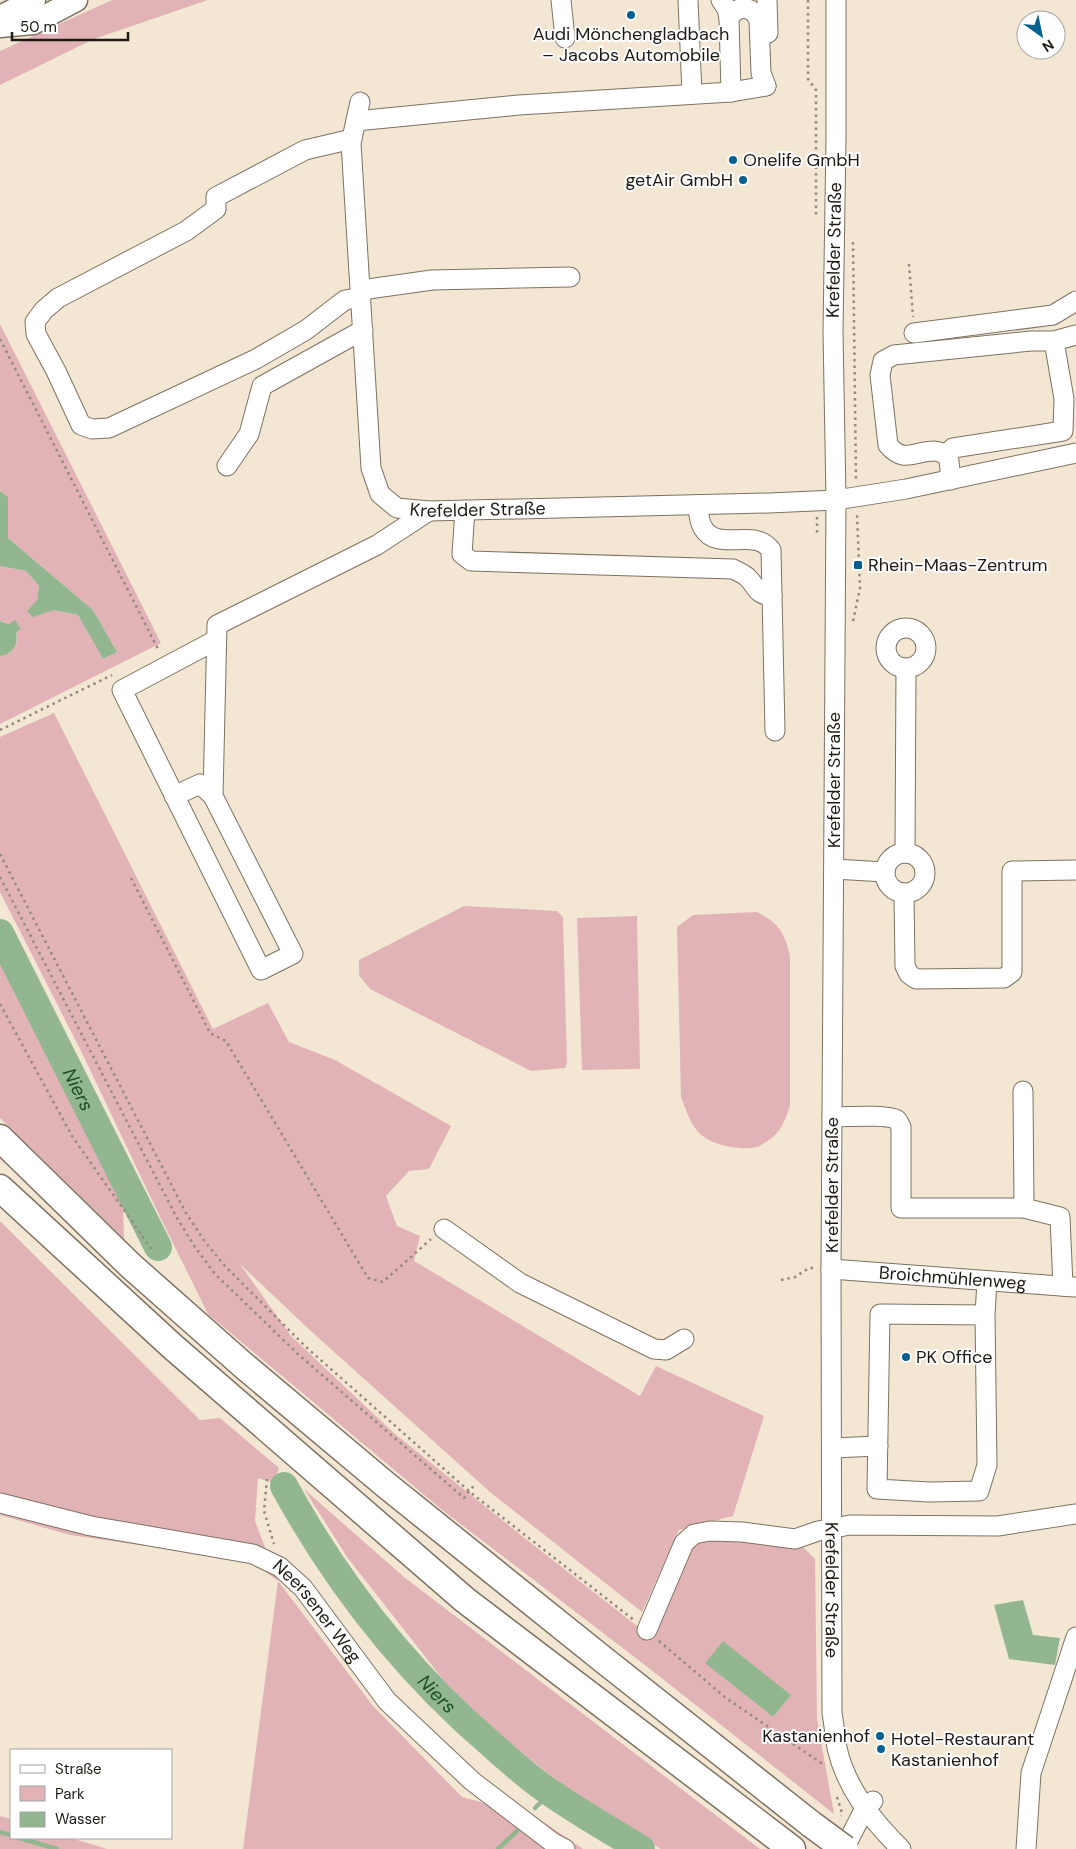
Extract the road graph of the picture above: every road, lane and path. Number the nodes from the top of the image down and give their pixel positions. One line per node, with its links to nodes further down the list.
1 (76, 0): 10 (main road)
2 (561, 0): 11 (street)
3 (688, 0): 14 (street)
4 (721, 0): 9 (street)
5 (767, 0): 12 (street)
6 (836, 0): 30 (street, Krefelder Straße)
7 (26, 1): 8 (main road)
8 (0, 17)
9 (729, 18): 12 (street); 13 (street)
10 (0, 26)
11 (565, 38)
12 (766, 86): 13 (street)
13 (731, 92): 14 (street)
14 (692, 94): 16 (street)
15 (360, 102): 16 (street, Krefelder Straße)
16 (354, 130): 19 (street, Krefelder Straße); 19 (street)
17 (909, 264): 22 (path)
18 (570, 277): 19 (street)
19 (361, 294): 21 (street, Krefelder Straße)
20 (1076, 301): 22 (street)
21 (363, 330): 28 (street); 32 (street, Krefelder Straße)
22 (914, 333)
23 (1076, 335): 25 (street)
24 (0, 340): 36 (path)
25 (1054, 341): 27 (street); 27 (street)
26 (1076, 453): 29 (street, Krefelder Straße)
27 (946, 454): 29 (street)
28 (227, 466)
29 (951, 480): 30 (street, Krefelder Straße)
30 (836, 500): 31 (street, Krefelder Straße); 45 (street, Krefelder Straße)
31 (697, 505): 33 (street, Krefelder Straße); 34 (street)
32 (429, 510): 33 (street, Krefelder Straße); 35 (street)
33 (465, 510): 34 (street)
34 (772, 596): 40 (street)
35 (216, 640): 41 (street); 42 (street)
36 (151, 656)
37 (906, 668): 43 (street)
38 (116, 673): 39 (path)
39 (0, 730)
40 (775, 731)
41 (174, 796): 42 (street); 42 (street)
42 (213, 796)
43 (905, 853): 47 (street); 50 (street)
44 (0, 854): 70 (path)
45 (834, 870): 47 (street); 53 (street, Krefelder Straße)
46 (1076, 870): 50 (street)
47 (885, 872): 50 (street)
48 (0, 876): 70 (path)
49 (131, 878): 58 (path)
50 (904, 894)
51 (0, 1004): 59 (path)
52 (1023, 1091): 56 (street)
53 (832, 1117): 56 (street); 60 (street, Krefelder Straße)
54 (0, 1138): 83 (highway, bridge)
55 (0, 1188): 82 (highway)
56 (1024, 1208): 57 (street)
57 (1068, 1217): 63 (street)
58 (444, 1229): 65 (street)
59 (152, 1250)
60 (825, 1269): 61 (path); 62 (street, Broichmühlenweg); 67 (street, Krefelder Straße)
61 (781, 1280)
62 (987, 1281): 63 (street, Broichmühlenweg); 64 (street)
63 (1070, 1287)
64 (985, 1315): 66 (street); 66 (street)
65 (684, 1340)
66 (878, 1446): 67 (street)
67 (832, 1448): 73 (street, Krefelder Straße)
68 (267, 1479): 74 (path)
69 (476, 1484): 70 (path)
70 (470, 1492): 75 (path)
71 (0, 1503): 74 (street, Neersener Weg)
72 (1076, 1514): 73 (street)
73 (833, 1528): 75 (street); 79 (street, Krefelder Straße)
74 (280, 1567): 81 (street, Neersener Weg)
75 (647, 1630): 77 (path)
76 (1076, 1637): 85 (street)
77 (829, 1768)
78 (836, 1794): 80 (path)
79 (870, 1804): 83 (street); 84 (street, Krefelder Straße)
80 (838, 1822)
81 (565, 1849)
82 (791, 1849)
83 (844, 1849)
84 (901, 1849)
85 (1026, 1849)

